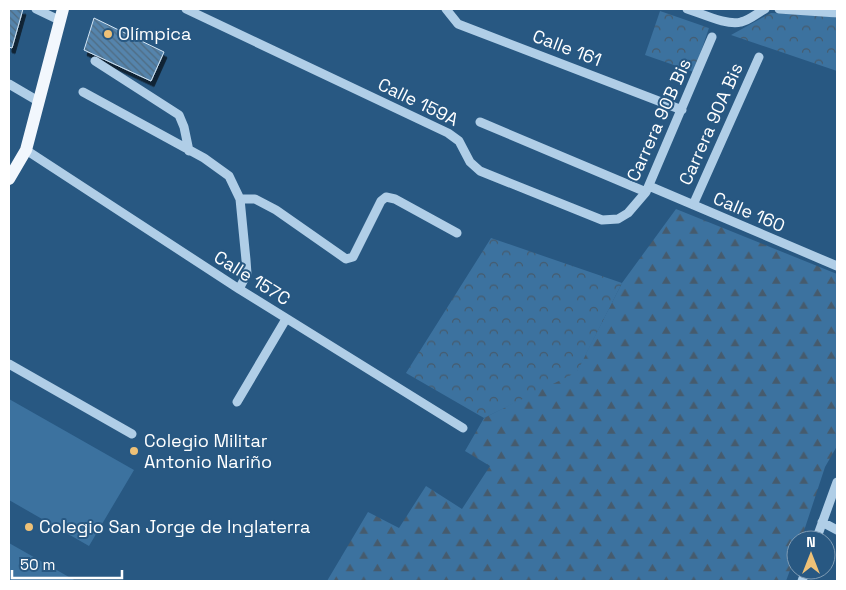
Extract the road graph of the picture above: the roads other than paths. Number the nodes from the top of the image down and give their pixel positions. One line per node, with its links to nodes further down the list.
1 (36, 9): 8 (street)
2 (186, 9): 23 (street, Calle 159A)
3 (446, 9): 15 (street, Calle 161)
4 (687, 9): 5 (street)
5 (765, 9)
6 (779, 9): 7 (street)
7 (837, 13)
8 (61, 14): 14 (main road)
9 (712, 36): 15 (street, Carrera 90B Bis)
10 (759, 57): 22 (street, Carrera 90A Bis)
11 (95, 61): 18 (street)
12 (9, 84): 14 (street)
13 (83, 92): 18 (street)
14 (38, 101): 17 (main road)
15 (682, 110): 20 (street, Carrera 90B Bis)
16 (480, 122): 20 (street, Calle 160)
17 (26, 150): 19 (main road); 26 (street, Calle 157C)
18 (189, 151): 21 (street)
19 (9, 179)
20 (648, 189): 22 (street, Calle 160); 23 (street, Carrera 90B Bis)
21 (240, 199): 24 (street); 26 (street)
22 (693, 205): 25 (street, Calle 160)
23 (628, 212)
24 (457, 233)
25 (837, 266)
26 (238, 290): 27 (street, Calle 157C)
27 (286, 319): 29 (street); 30 (street, Calle 157C)
28 (9, 364): 31 (street)
29 (237, 402)
30 (463, 428)
31 (132, 434)
32 (837, 482): 33 (street)
33 (822, 522): 34 (street); 35 (street)
34 (819, 530)
35 (837, 530)

